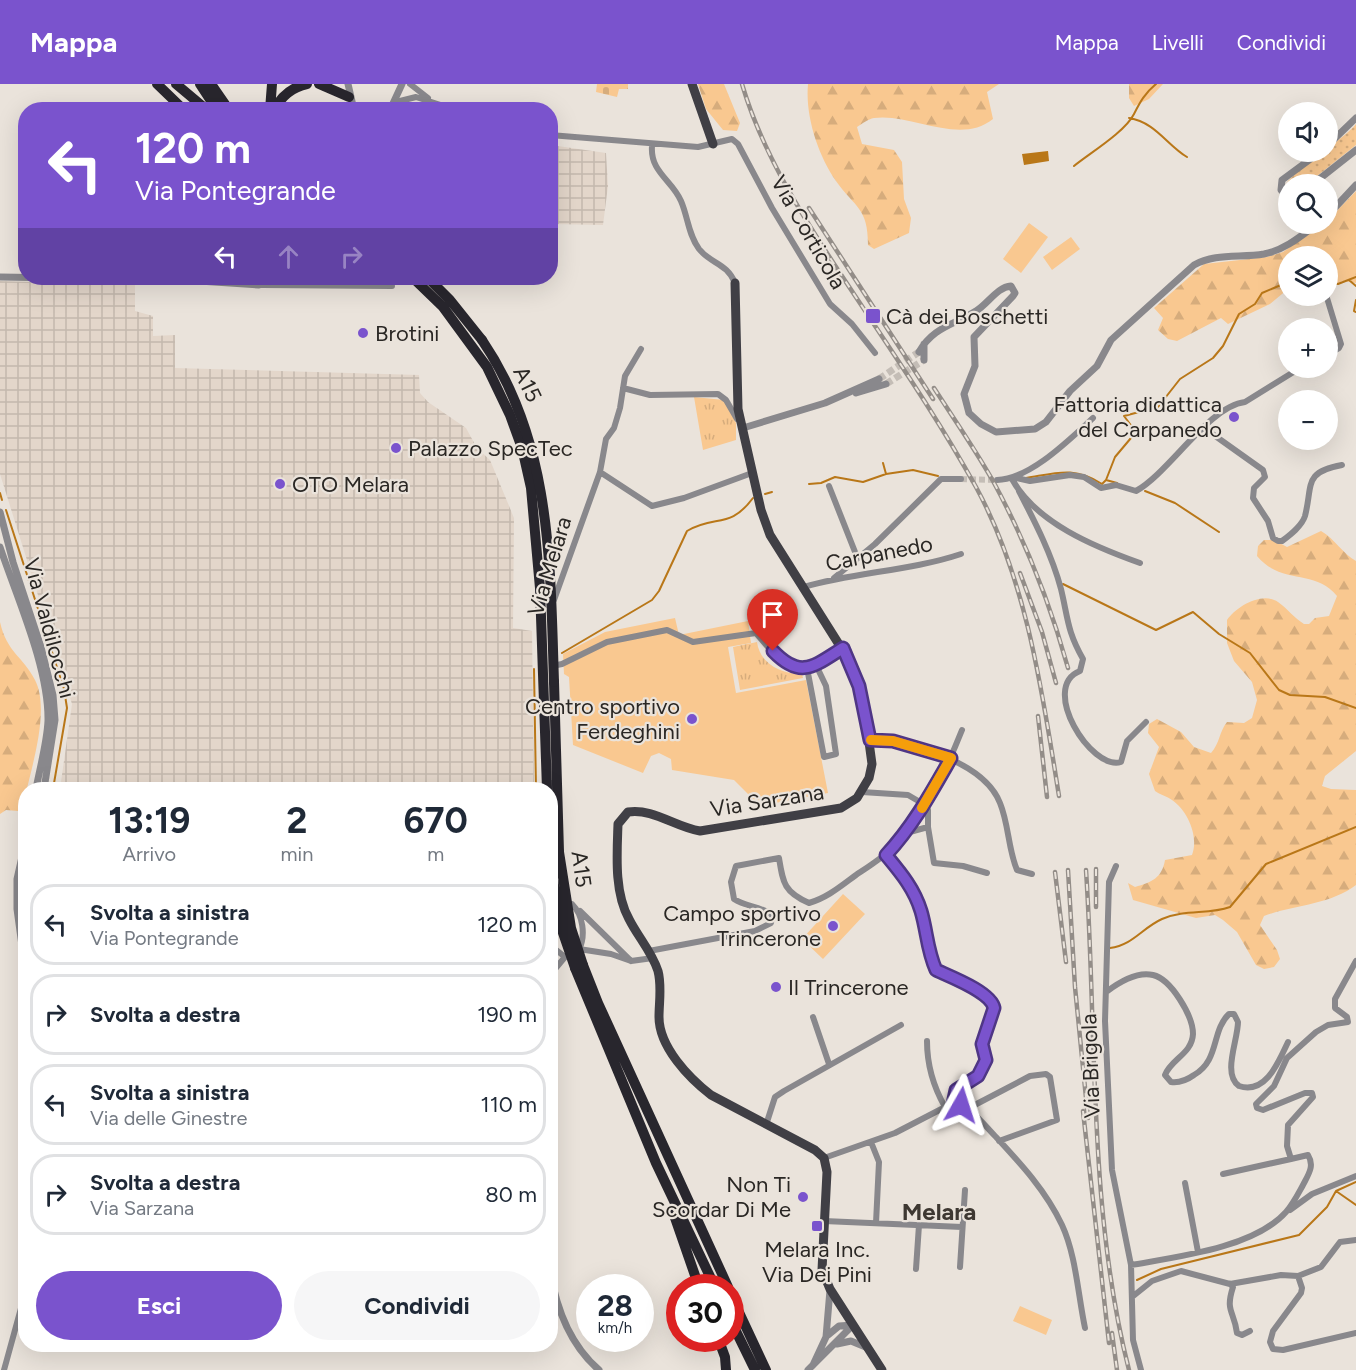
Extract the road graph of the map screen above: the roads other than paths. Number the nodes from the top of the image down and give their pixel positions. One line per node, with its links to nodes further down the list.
1 (157, 84): 16 (highway)
2 (176, 84): 17 (highway)
3 (181, 84): 18 (highway)
4 (200, 84): 19 (highway)
5 (211, 84): 20 (highway)
6 (272, 84): 21 (highway)
7 (292, 84): 15 (highway)
8 (308, 84): 15 (highway)
9 (319, 84): 23 (highway)
10 (348, 84): 24 (street)
11 (402, 84): 25 (street)
12 (410, 84): 27 (street)
13 (416, 84): 27 (street)
14 (692, 84): 31 (main road)
15 (285, 95): 22 (highway)
16 (176, 102)
17 (197, 102)
18 (198, 102)
19 (212, 102)
20 (223, 102)
21 (272, 102)
22 (279, 102)
23 (349, 102)
24 (353, 102)
25 (393, 102)
26 (404, 102): 27 (street)
27 (436, 102)
28 (1356, 118): 29 (street)
29 (1338, 135)
30 (558, 136): 32 (street)
31 (713, 144): 32 (street); 50 (street, Via Corticola)
32 (652, 146): 42 (street)
33 (1356, 150): 36 (street)
34 (1306, 162): 35 (street)
35 (1290, 174)
36 (1326, 174)
37 (1356, 185): 38 (street)
38 (1338, 204)
39 (1303, 234): 47 (street)
40 (0, 277): 41 (street)
41 (18, 277)
42 (735, 283): 58 (main road)
43 (353, 285): 46 (street)
44 (420, 285): 85 (highway, A15 / A15)
45 (435, 285): 87 (highway, A15 / A15, bridge)
46 (392, 286)
47 (924, 344): 49 (street); 51 (street)
48 (641, 349): 55 (street, Via Melara)
49 (919, 352)
50 (875, 353)
51 (924, 360)
52 (1284, 378): 59 (street)
53 (879, 379): 56 (street)
54 (886, 384): 56 (street)
55 (623, 388): 58 (street); 61 (street, Via Melara)
56 (848, 394): 58 (street)
57 (1093, 418): 63 (street)
58 (742, 428): 62 (main road)
59 (1204, 428): 60 (street); 63 (street)
60 (1342, 465)
61 (600, 472): 62 (street); 77 (street, Via Melara)
62 (753, 473): 74 (main road)
63 (1014, 478): 65 (street); 67 (street)
64 (961, 479): 71 (street)
65 (997, 480)
66 (829, 486): 71 (street)
67 (1019, 491): 72 (street); 79 (street)
68 (0, 512): 84 (street, Via Valdilocchi)
69 (0, 547): 83 (street, Via Valdilocchi)
70 (962, 554): 73 (street, Carpanedo)
71 (857, 557): 73 (street)
72 (1140, 563)
73 (834, 578): 74 (street, Carpanedo)
74 (804, 587): 75 (main road)
75 (843, 648): 76 (street); 81 (main road)
76 (816, 665): 78 (street); 78 (street)
77 (549, 666): 78 (street); 86 (street, Via Melara)
78 (807, 668)
79 (1146, 722)
80 (962, 730): 82 (street)
81 (870, 740): 82 (street); 88 (main road)
82 (951, 758): 93 (street); 97 (street)
83 (37, 782)
84 (45, 782)
85 (547, 782)
86 (551, 782)
87 (557, 782)
88 (862, 792): 89 (street); 107 (main road, Via Sarzana)
89 (920, 802)
90 (928, 810): 92 (street)
91 (558, 822): 112 (highway, A15 / A15, bridge)
92 (928, 827): 93 (street); 96 (street)
93 (906, 833): 94 (street)
94 (886, 855): 107 (street); 120 (street)
95 (1116, 866): 113 (street, Via Brigola)
96 (987, 873)
97 (1032, 874)
98 (18, 875): 104 (street)
99 (558, 878): 100 (street, Via Melara)
100 (572, 904): 102 (street); 103 (street, Via Melara)
101 (558, 906): 112 (highway, A15 / A15, bridge)
102 (558, 906)
103 (579, 911): 105 (street); 109 (street, Via Melara)
104 (18, 915)
105 (579, 949): 108 (street); 109 (street)
106 (558, 951): 108 (street)
107 (651, 954): 109 (street); 123 (main road, Via Sarzana)
108 (565, 957): 111 (street)
109 (631, 961)
110 (1356, 962): 127 (street)
111 (558, 965)
112 (579, 966): 114 (highway, A15 / A15)
113 (1106, 992): 118 (street); 140 (street, Via Brigola)
114 (593, 1005): 128 (highway, A15); 145 (highway, A15)
115 (813, 1017): 119 (street)
116 (901, 1025): 119 (street)
117 (927, 1041): 121 (street)
118 (1288, 1042)
119 (829, 1064): 123 (street)
120 (953, 1104): 121 (street); 122 (street)
121 (945, 1107): 125 (street)
122 (967, 1109): 124 (street); 124 (street)
123 (766, 1125): 126 (main road, Via Sarzana)
124 (999, 1141): 154 (street)
125 (871, 1142): 126 (street); 135 (street)
126 (824, 1158): 134 (main road)
127 (1290, 1159): 129 (street); 133 (street)
128 (656, 1163): 143 (highway); 144 (highway, A15)
129 (1223, 1174)
130 (1356, 1176): 133 (street)
131 (1185, 1183): 139 (street)
132 (965, 1190): 137 (street)
133 (1285, 1214): 139 (street)
134 (824, 1221): 135 (street); 148 (main road)
135 (876, 1223): 136 (street)
136 (919, 1225): 137 (street); 142 (street)
137 (962, 1227): 141 (street)
138 (1356, 1240): 146 (street)
139 (1198, 1252): 140 (street)
140 (1131, 1265): 149 (street, Via Brigola)
141 (960, 1268)
142 (916, 1269)
143 (694, 1274)
144 (709, 1274)
145 (722, 1274)
146 (1298, 1276): 147 (street); 156 (street)
147 (1230, 1284): 149 (street); 155 (street)
148 (830, 1289): 153 (main road); 157 (street)
149 (1132, 1297): 169 (street, Via Brigola)
150 (558, 1306): 164 (street)
151 (18, 1319): 163 (street)
152 (744, 1323): 167 (highway)
153 (853, 1325): 157 (street); 158 (street); 160 (main road)
154 (1085, 1328)
155 (1250, 1331)
156 (1356, 1334)
157 (826, 1337): 162 (street)
158 (837, 1344): 160 (street); 162 (street)
159 (744, 1348): 166 (highway)
160 (868, 1348): 168 (main road)
161 (723, 1352): 165 (highway)
162 (810, 1367)
163 (4, 1370)
164 (599, 1370)
165 (726, 1370)
166 (755, 1370)
167 (766, 1370)
168 (882, 1370)
169 (1141, 1370)

